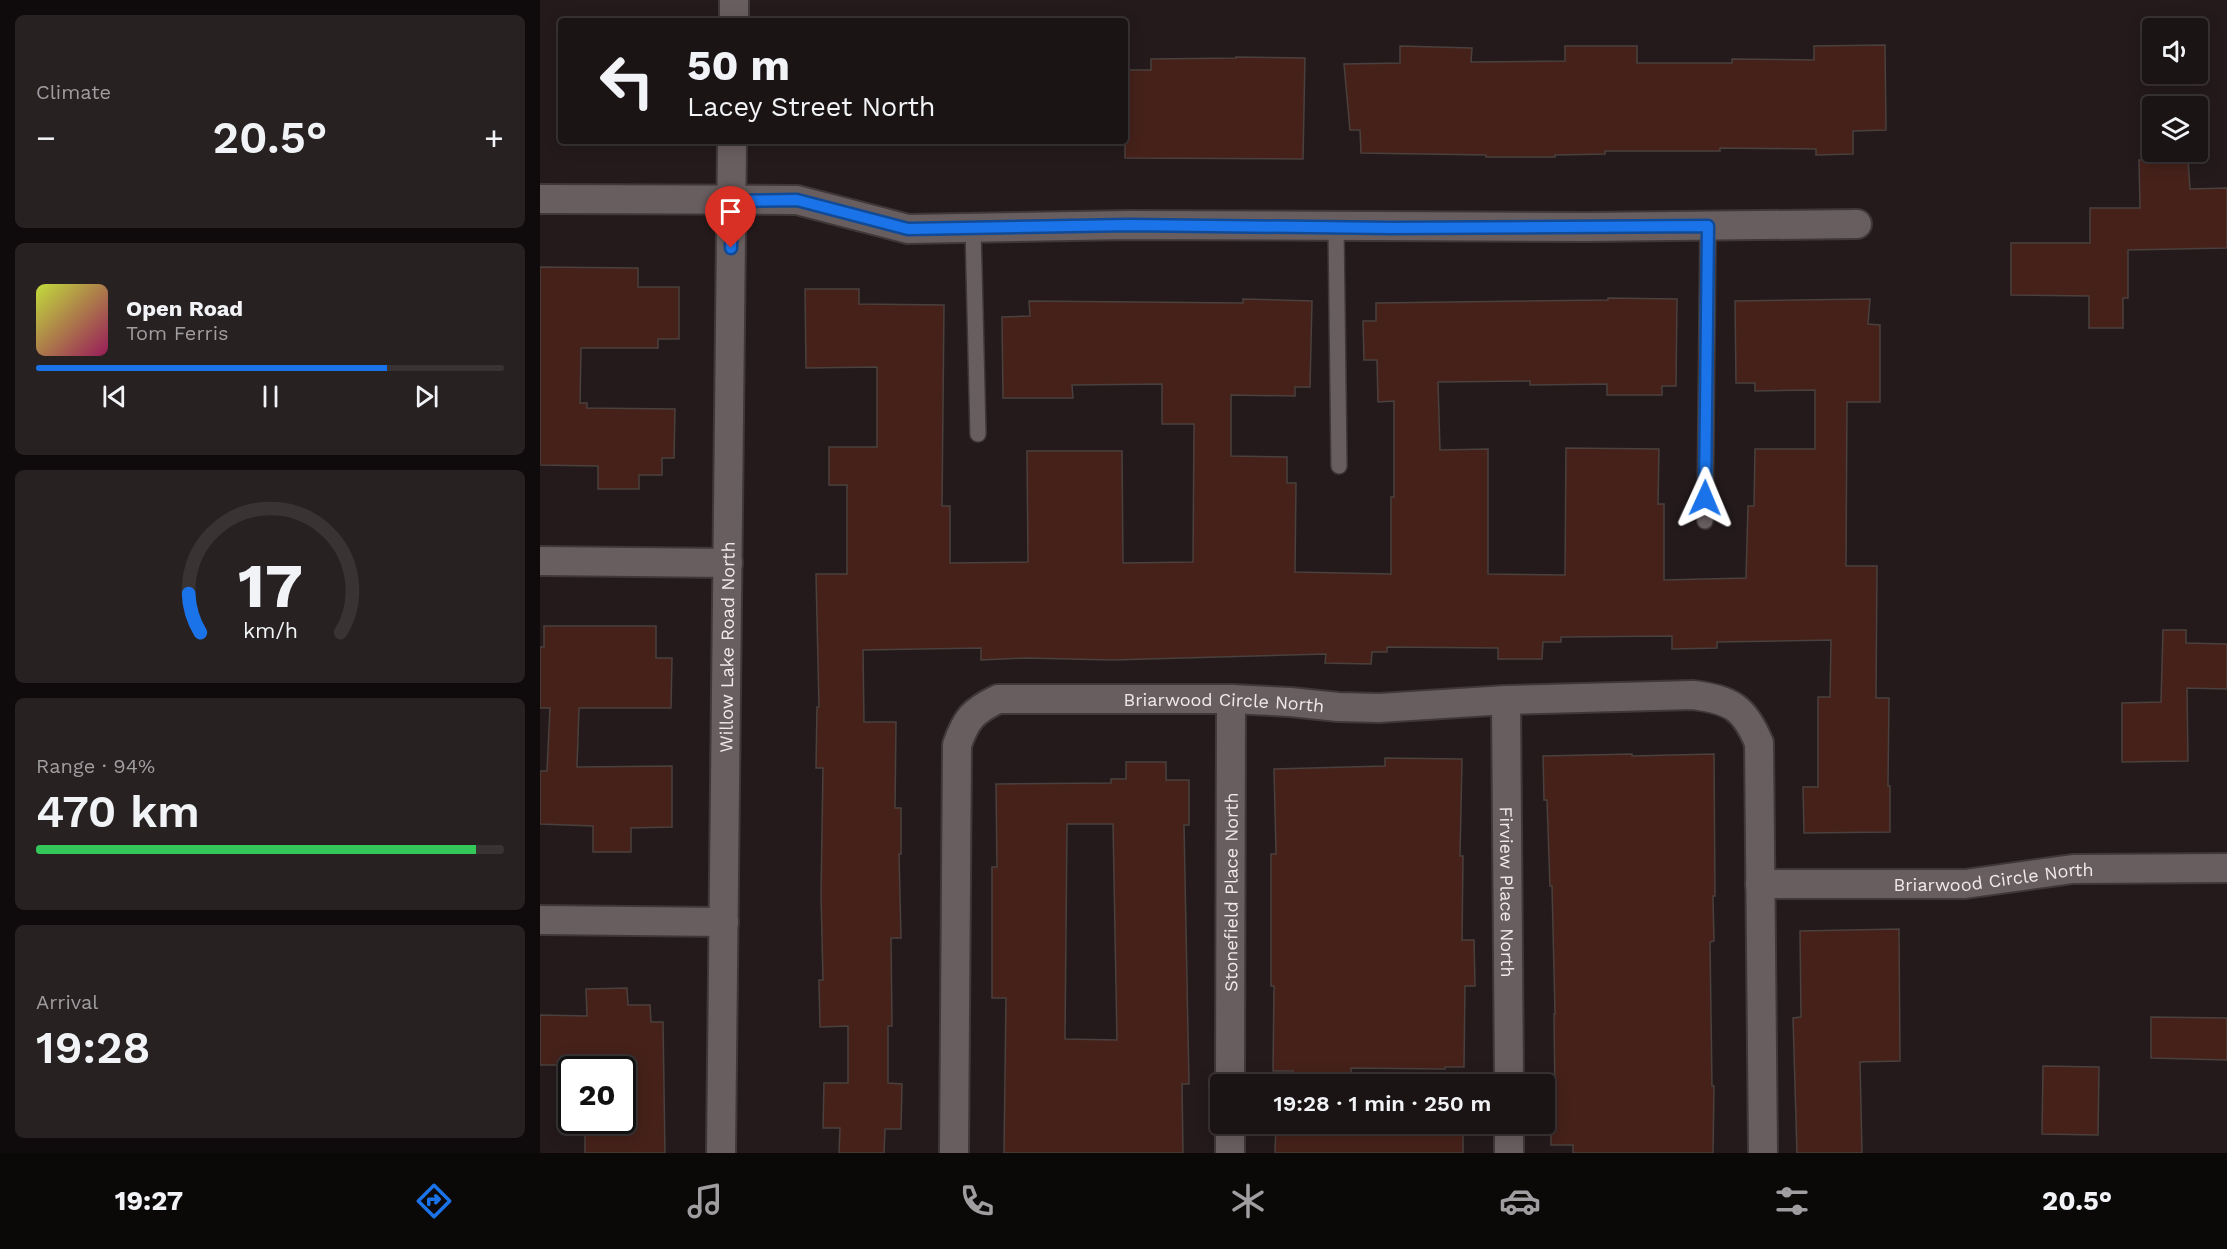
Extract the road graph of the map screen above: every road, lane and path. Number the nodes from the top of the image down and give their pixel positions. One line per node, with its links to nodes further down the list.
1 (734, 0): 2 (street)
2 (734, 18)
3 (732, 144): 5 (street, Willow Lake Road North)
4 (540, 199): 5 (street)
5 (732, 201): 9 (street); 14 (street, Willow Lake Road North)
6 (1857, 224): 7 (street)
7 (1708, 226): 8 (street); 12 (lane)
8 (1336, 227): 9 (street); 11 (lane)
9 (973, 228): 10 (lane)
10 (978, 434)
11 (1339, 466)
12 (1705, 521)
13 (540, 561): 14 (street)
14 (728, 563): 20 (street, Willow Lake Road North)
15 (1231, 699): 16 (street, Briarwood Circle North); 21 (street, Stonefield Place North); 26 (street, Briarwood Circle North)
16 (1506, 700): 18 (street, Briarwood Circle North); 22 (street, Firview Place North)
17 (2227, 868): 18 (street, Briarwood Circle North)
18 (1760, 884): 29 (street, Briarwood Circle North)
19 (540, 920): 20 (street)
20 (724, 922): 25 (street, Willow Lake Road North)
21 (1230, 1074)
22 (1509, 1074)
23 (1230, 1134): 27 (street)
24 (1509, 1134): 28 (street)
25 (721, 1153)
26 (954, 1153)
27 (1230, 1153)
28 (1509, 1153)
29 (1764, 1153)

